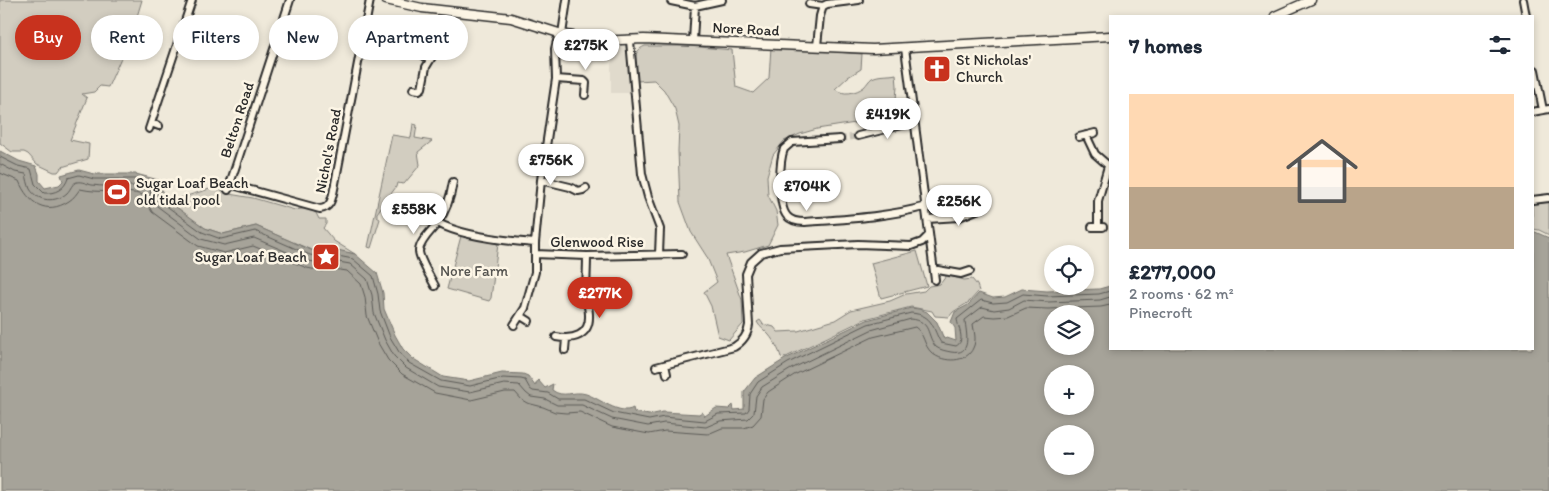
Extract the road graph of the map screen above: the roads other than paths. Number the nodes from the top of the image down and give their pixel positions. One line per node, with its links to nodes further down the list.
1 (192, 0): 31 (street)
2 (290, 0): 40 (street, Belton Road)
3 (370, 0): 14 (street, Nichol's Road)
4 (386, 0): 17 (street, Nore Road)
5 (567, 0): 17 (street)
6 (722, 0): 12 (street)
7 (859, 0): 13 (street)
8 (1312, 0): 15 (street)
9 (1523, 0): 16 (street)
10 (671, 1): 12 (street)
11 (809, 4): 13 (street)
12 (695, 6): 20 (street)
13 (823, 6): 21 (street)
14 (367, 15)
15 (1278, 15)
16 (1526, 15)
17 (561, 34): 19 (street, Nore Road); 26 (street)
18 (1109, 36): 22 (street, Nore Road)
19 (630, 41): 20 (street, Nore Road); 54 (street, Glenwood Rise)
20 (693, 41): 21 (street, Nore Road)
21 (818, 46): 22 (street, Nore Road)
22 (905, 48): 30 (street)
23 (359, 60): 40 (street, Nichol's Road)
24 (430, 60): 27 (street)
25 (1535, 70): 29 (street)
26 (556, 79): 28 (street); 38 (street)
27 (413, 89)
28 (585, 95)
29 (1546, 110)
30 (914, 122): 34 (street); 46 (street)
31 (159, 126)
32 (1095, 133): 33 (street)
33 (1086, 135): 35 (street); 37 (street)
34 (858, 136)
35 (1079, 137)
36 (840, 139): 46 (street)
37 (1109, 166): 50 (street)
38 (541, 180): 42 (street); 52 (street)
39 (452, 182): 49 (street)
40 (228, 187)
41 (586, 188): 42 (street)
42 (578, 191): 44 (street)
43 (1549, 198): 45 (street)
44 (580, 200)
45 (1534, 200)
46 (927, 206): 48 (street)
47 (984, 207): 48 (street)
48 (927, 219): 51 (street)
49 (438, 222): 52 (street); 59 (street)
50 (1098, 227)
51 (929, 235): 57 (street); 67 (street)
52 (535, 242): 53 (street)
53 (535, 254): 56 (street, Glenwood Rise); 61 (street)
54 (659, 254): 55 (street, Glenwood Rise); 56 (street, Glenwood Rise)
55 (682, 254)
56 (587, 256): 65 (street)
57 (934, 271): 58 (street); 60 (street)
58 (967, 273)
59 (440, 278)
60 (935, 280)
61 (521, 316): 62 (street); 63 (street)
62 (530, 321)
63 (514, 325)
64 (556, 337): 65 (street)
65 (566, 339): 66 (street)
66 (565, 350)
67 (665, 365): 68 (street); 69 (street)
68 (656, 367)
69 (667, 374)

